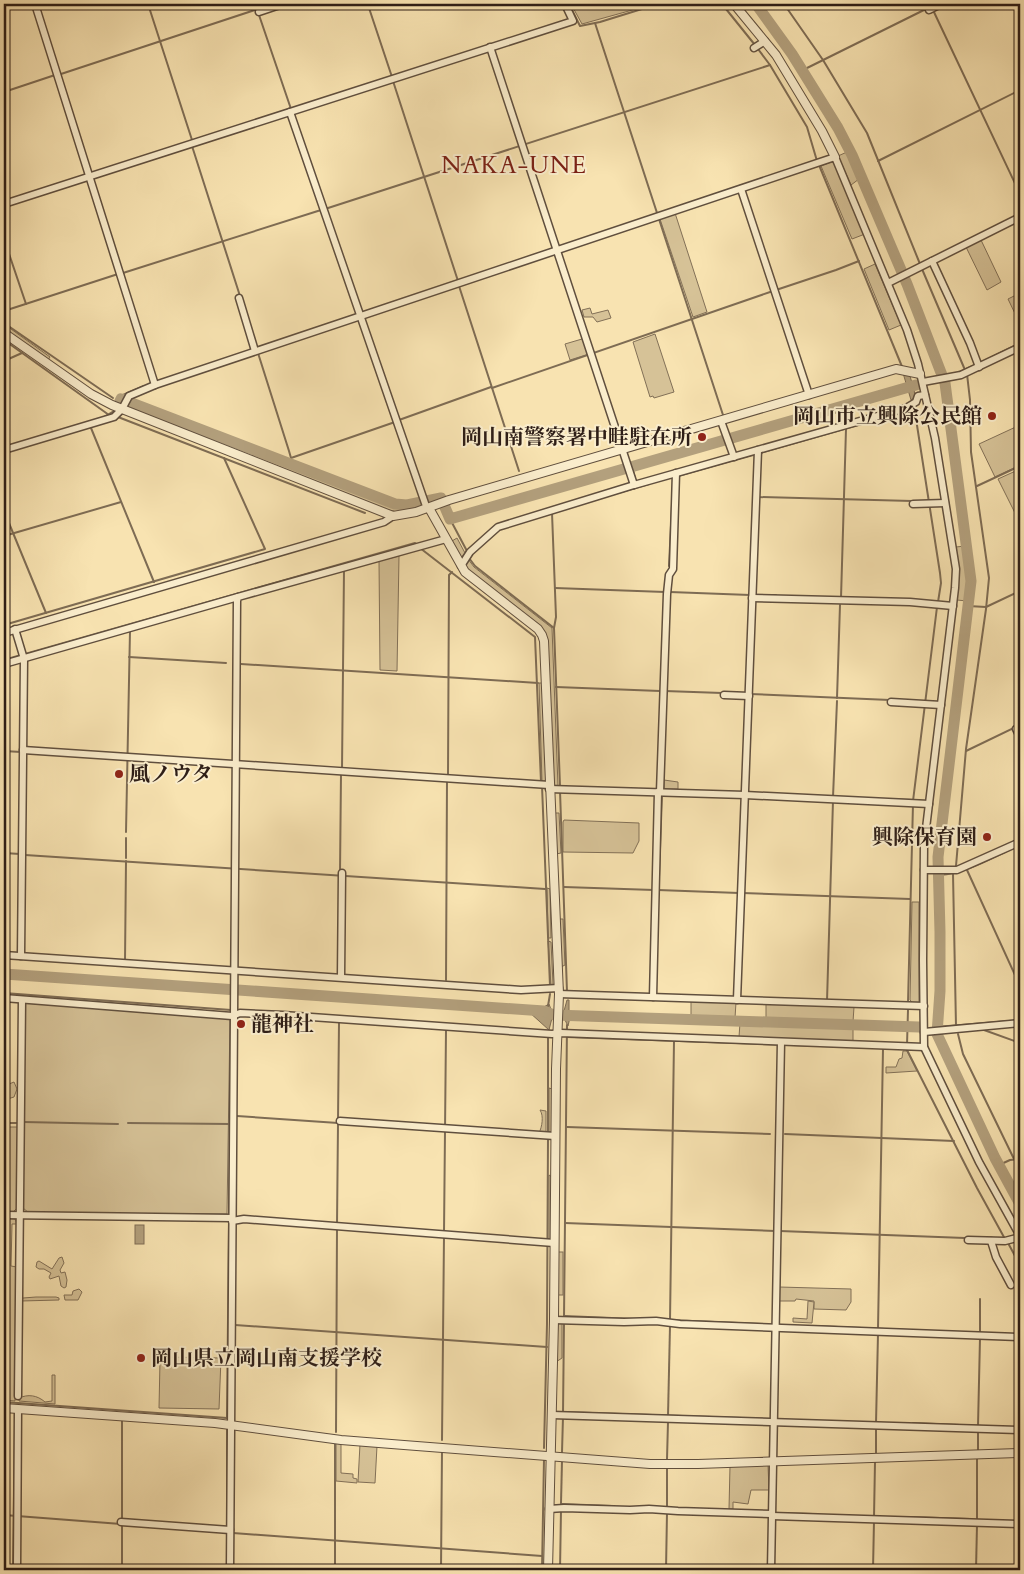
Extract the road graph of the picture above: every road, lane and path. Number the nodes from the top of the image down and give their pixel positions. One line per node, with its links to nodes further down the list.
1 (35, 4): 11 (street)
2 (283, 4): 7 (street)
3 (565, 4): 8 (street)
4 (734, 4): 10 (street)
5 (942, 4): 6 (street)
6 (931, 9)
7 (259, 12)
8 (490, 47): 9 (street); 15 (street)
9 (290, 112): 11 (street); 19 (street)
10 (835, 157): 12 (street); 17 (street)
11 (90, 176): 13 (street); 26 (street)
12 (741, 189): 15 (street); 27 (street)
13 (4, 204)
14 (1020, 217): 16 (street)
15 (557, 250): 19 (street); 32 (street)
16 (932, 261): 17 (street); 23 (street)
17 (888, 283): 24 (street)
18 (239, 298): 22 (street)
19 (360, 315): 22 (street); 39 (street)
20 (4, 333): 29 (street)
21 (1020, 347): 23 (street)
22 (254, 350): 26 (street)
23 (978, 364): 25 (street)
24 (920, 374): 25 (street); 27 (street)
25 (923, 382): 28 (street)
26 (155, 385): 29 (street)
27 (808, 395): 30 (street)
28 (925, 395): 33 (street); 37 (street)
29 (121, 409): 31 (street); 40 (street)
30 (721, 421): 32 (street); 34 (street)
31 (4, 450)
32 (622, 450): 36 (street); 39 (street)
33 (757, 453): 34 (street); 44 (street)
34 (734, 457): 35 (street)
35 (677, 476): 36 (street); 59 (street)
36 (634, 485): 42 (street)
37 (946, 503): 38 (street); 45 (street)
38 (913, 504)
39 (426, 506): 40 (street); 41 (street)
40 (393, 516): 46 (street)
41 (446, 539): 42 (street); 43 (street)
42 (461, 566): 58 (street)
43 (235, 598): 48 (street); 57 (street)
44 (752, 598): 45 (street); 51 (street)
45 (953, 606): 53 (street)
46 (15, 629): 47 (street); 48 (street)
47 (4, 633)
48 (22, 657): 49 (street); 56 (street)
49 (4, 664)
50 (724, 695): 51 (street)
51 (748, 696): 60 (street)
52 (891, 702): 53 (street)
53 (941, 705): 61 (street)
54 (1016, 729): 55 (street)
55 (1020, 737)
56 (23, 750): 57 (street); 66 (street)
57 (235, 764): 58 (street); 67 (street)
58 (550, 787): 59 (street); 69 (street)
59 (660, 791): 60 (street); 70 (street)
60 (745, 795): 61 (street); 72 (street)
61 (929, 804): 63 (street)
62 (1020, 842): 63 (street)
63 (924, 870): 74 (street)
64 (342, 874): 68 (street)
65 (4, 955): 66 (street)
66 (21, 956): 67 (street)
67 (232, 970): 68 (street); 75 (street)
68 (341, 977): 69 (street)
69 (559, 992): 70 (street); 78 (street)
70 (653, 997): 72 (street)
71 (4, 998): 73 (street)
72 (737, 998): 74 (street)
73 (22, 1000): 75 (street); 84 (street)
74 (924, 1006): 77 (street)
75 (234, 1014): 78 (street); 85 (street)
76 (1020, 1023): 77 (street)
77 (926, 1032): 80 (street)
78 (564, 1033): 79 (street); 82 (street)
79 (781, 1044): 80 (street); 92 (street)
80 (924, 1047): 86 (street)
81 (340, 1121): 82 (street)
82 (550, 1136): 89 (street)
83 (4, 1215): 84 (street)
84 (20, 1215): 85 (street); 94 (street)
85 (232, 1219): 89 (street); 99 (street)
86 (1020, 1237): 88 (street)
87 (968, 1240): 88 (street)
88 (991, 1241): 90 (street)
89 (550, 1243): 91 (street)
90 (1011, 1285)
91 (561, 1320): 92 (street); 97 (street)
92 (776, 1327): 93 (street); 98 (street)
93 (1020, 1337)
94 (18, 1396)
95 (4, 1408): 96 (street)
96 (18, 1409): 99 (street); 109 (street)
97 (552, 1415): 98 (street); 102 (street)
98 (774, 1422): 100 (street); 103 (street)
99 (232, 1425): 102 (street); 108 (street)
100 (1020, 1430)
101 (1020, 1452): 103 (street)
102 (551, 1456): 103 (street); 104 (street)
103 (773, 1462): 105 (street)
104 (549, 1509): 105 (street); 111 (street)
105 (772, 1515): 107 (street); 112 (street)
106 (122, 1522): 108 (street)
107 (1020, 1524)
108 (230, 1530): 110 (street)
109 (17, 1570)
110 (230, 1570)
111 (548, 1570)
112 (771, 1570)

